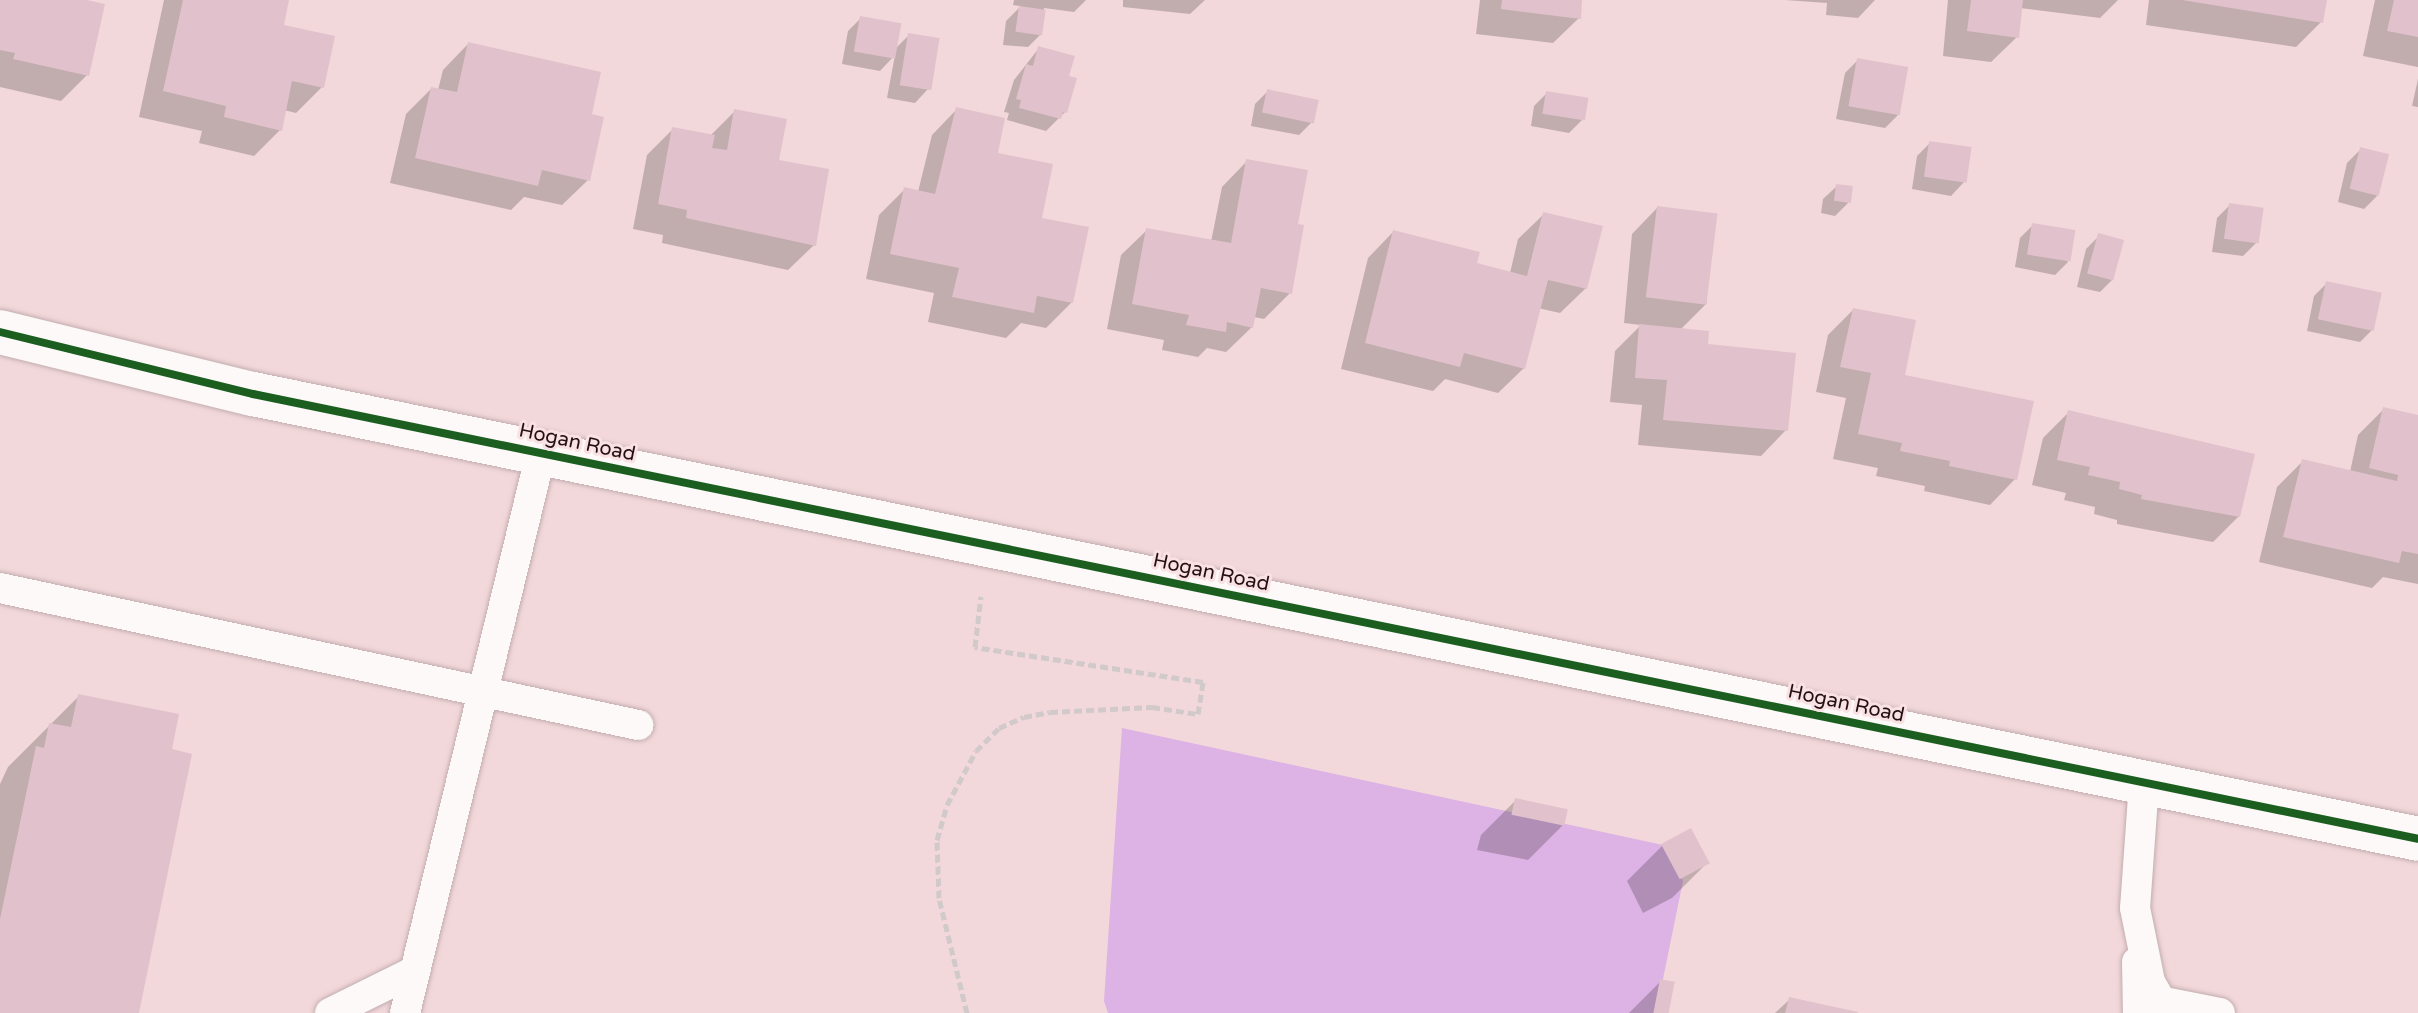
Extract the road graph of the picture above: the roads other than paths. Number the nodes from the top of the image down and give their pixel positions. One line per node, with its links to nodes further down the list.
1 (0, 332): 2 (street, Hogan Road)
2 (541, 453): 4 (lane); 6 (street, Hogan Road)
3 (0, 588): 4 (lane)
4 (482, 694): 5 (lane); 8 (lane)
5 (638, 725)
6 (2144, 783): 7 (street, Hogan Road); 9 (lane)
7 (2418, 839)
8 (415, 971): 10 (lane); 11 (lane)
9 (2155, 1009): 12 (lane)
10 (330, 1013)
11 (405, 1013)
12 (2220, 1013)

